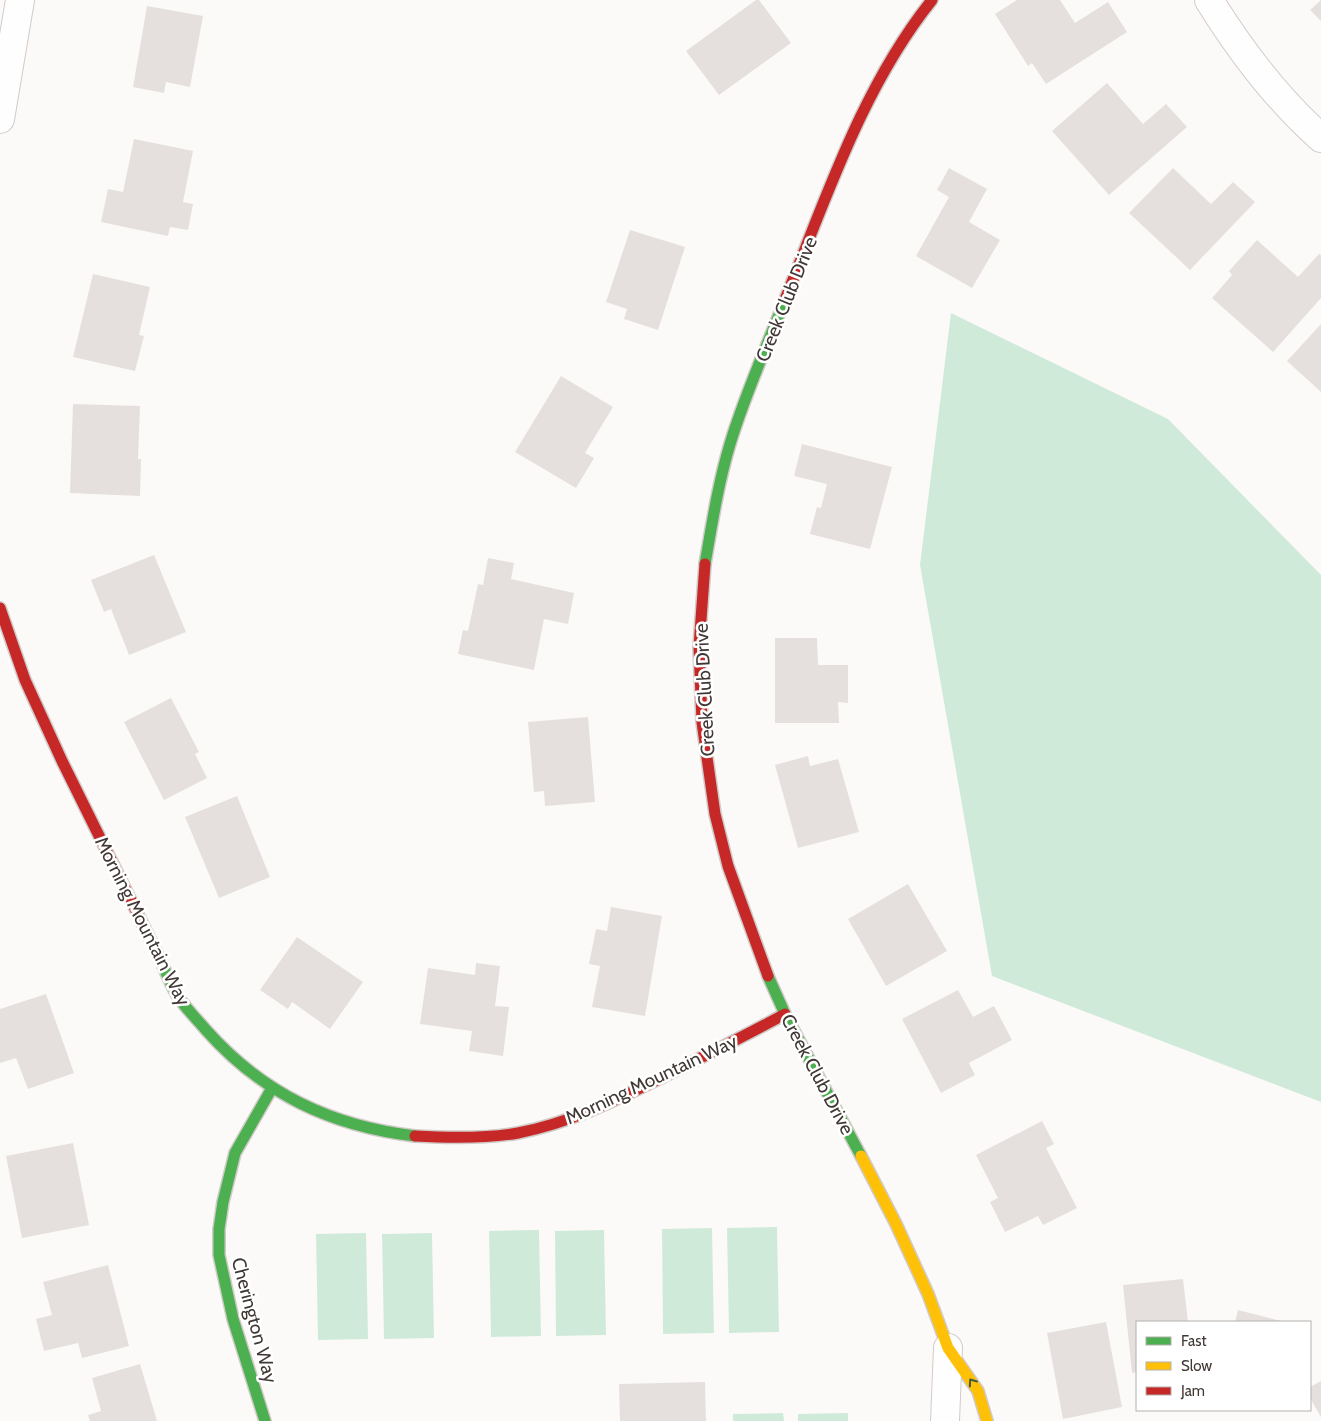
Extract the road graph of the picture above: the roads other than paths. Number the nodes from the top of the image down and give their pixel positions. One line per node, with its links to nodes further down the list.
1 (20, 0): 4 (street)
2 (932, 0): 7 (street, Creek Club Drive)
3 (1209, 0): 5 (street)
4 (0, 119)
5 (1321, 138)
6 (0, 608): 8 (street, Morning Mountain Way)
7 (785, 1014): 8 (street, Morning Mountain Way); 9 (street, Creek Club Drive)
8 (272, 1088): 10 (street, Cherington Way)
9 (948, 1348): 11 (street, Creek Club Drive); 12 (street, Creek Club Drive, one-way to 9)
10 (265, 1421)
11 (945, 1421)
12 (987, 1421)

